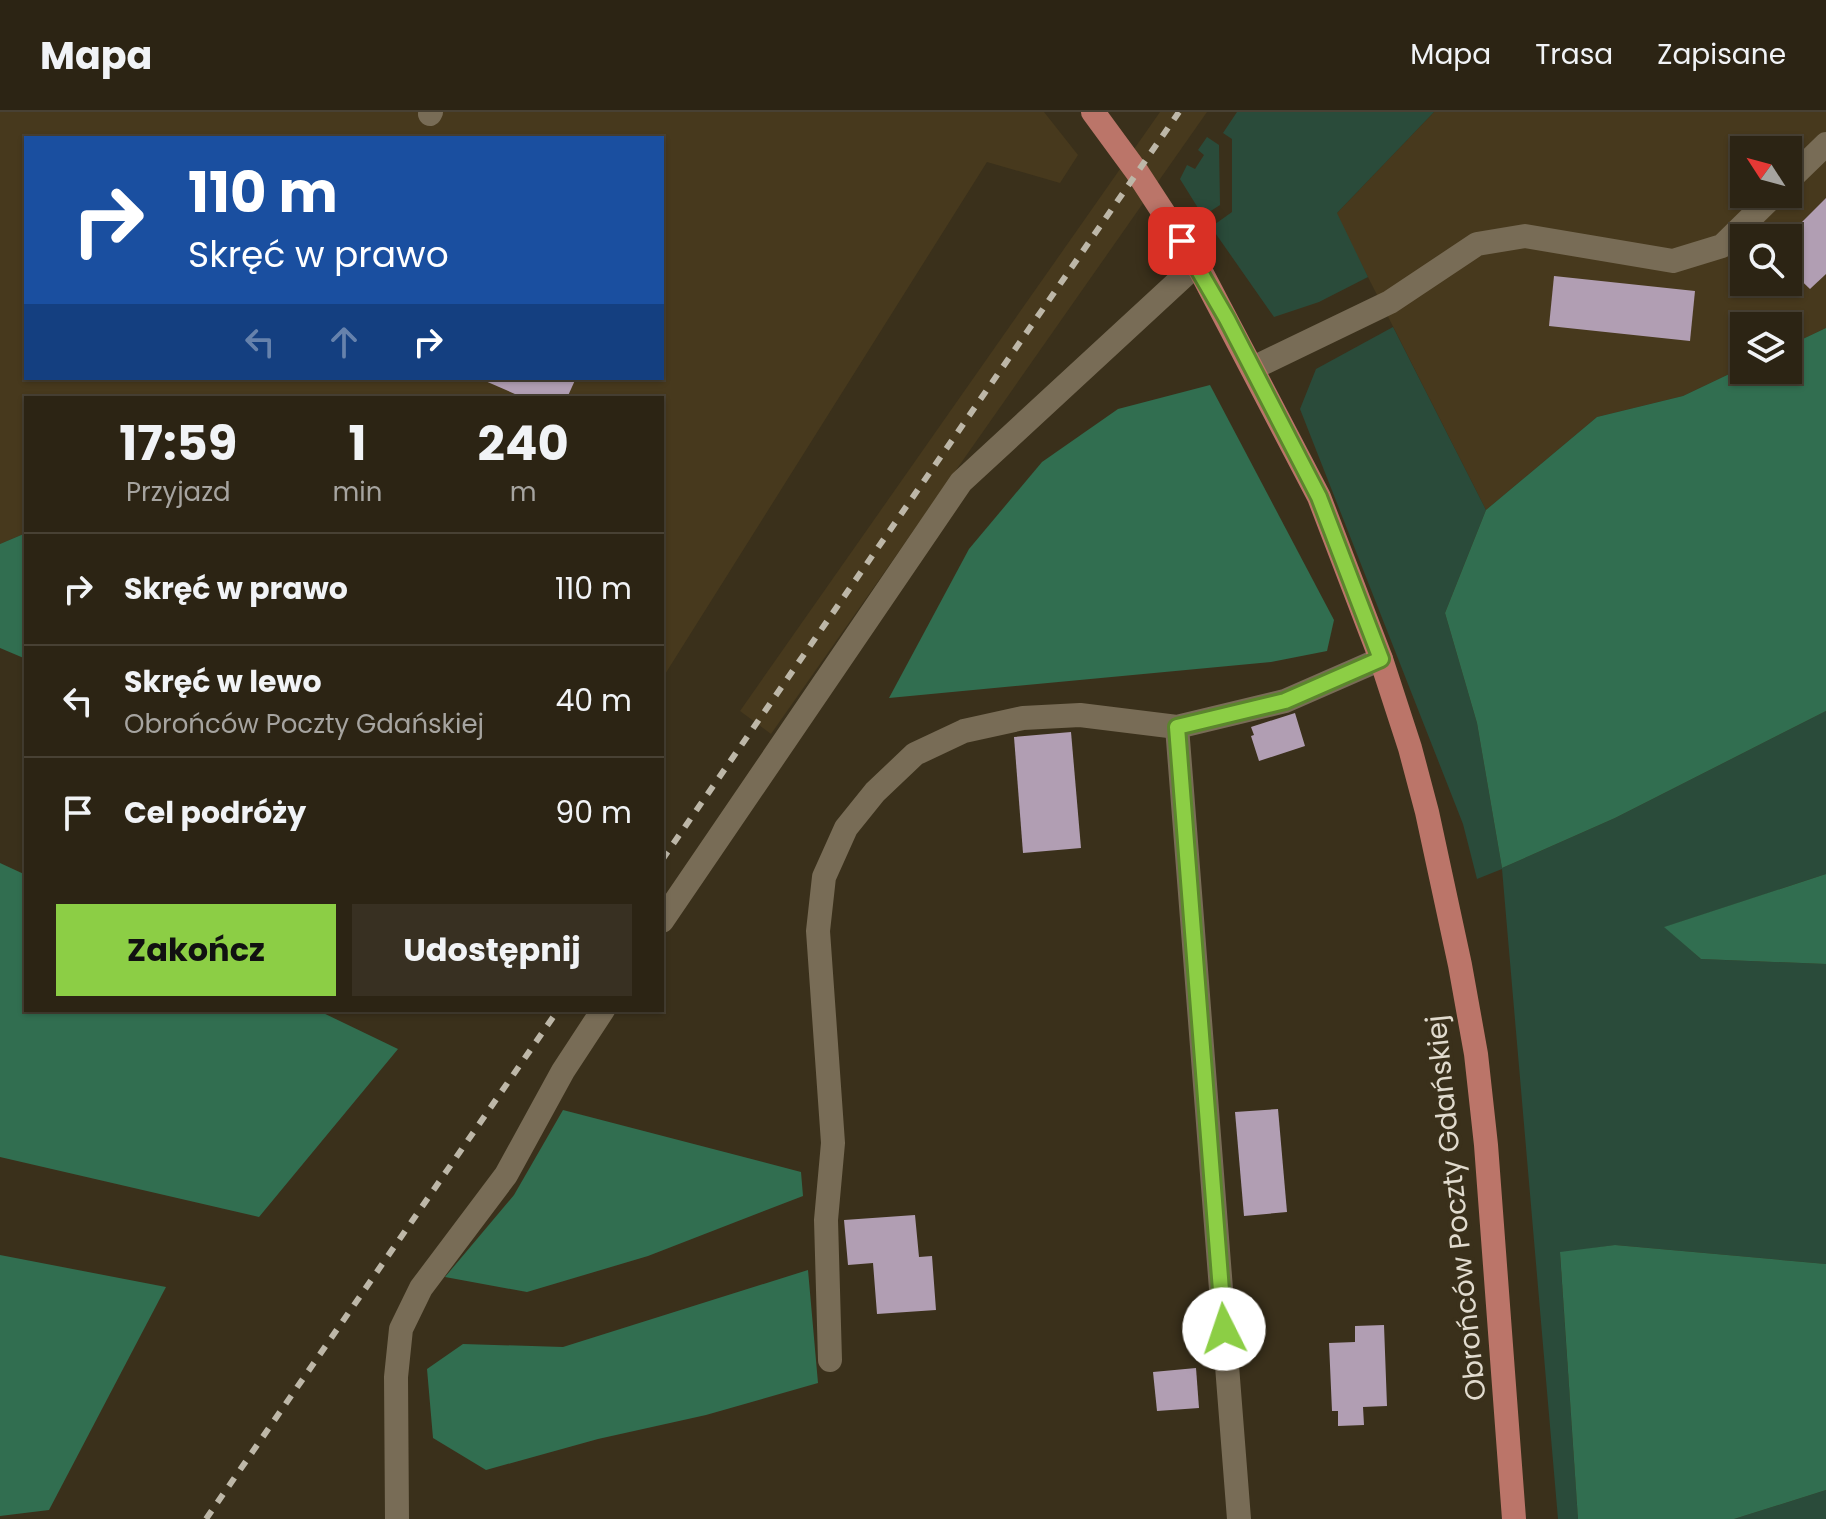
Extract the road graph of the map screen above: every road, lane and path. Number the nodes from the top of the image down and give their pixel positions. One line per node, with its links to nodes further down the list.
1 (1093, 112): 5 (main road, Obrońców Poczty Gdańskiej)
2 (1826, 144): 3 (lane)
3 (1802, 167)
4 (1761, 208): 6 (lane)
5 (1197, 264): 6 (main road, Obrońców Poczty Gdańskiej); 9 (lane)
6 (1253, 368): 7 (main road, Obrońców Poczty Gdańskiej)
7 (1381, 659): 8 (lane); 14 (main road, Obrońców Poczty Gdańskiej)
8 (1177, 727): 11 (lane); 13 (lane)
9 (664, 918)
10 (602, 1012): 12 (lane)
11 (830, 1360)
12 (397, 1519)
13 (1239, 1519)
14 (1514, 1519)

